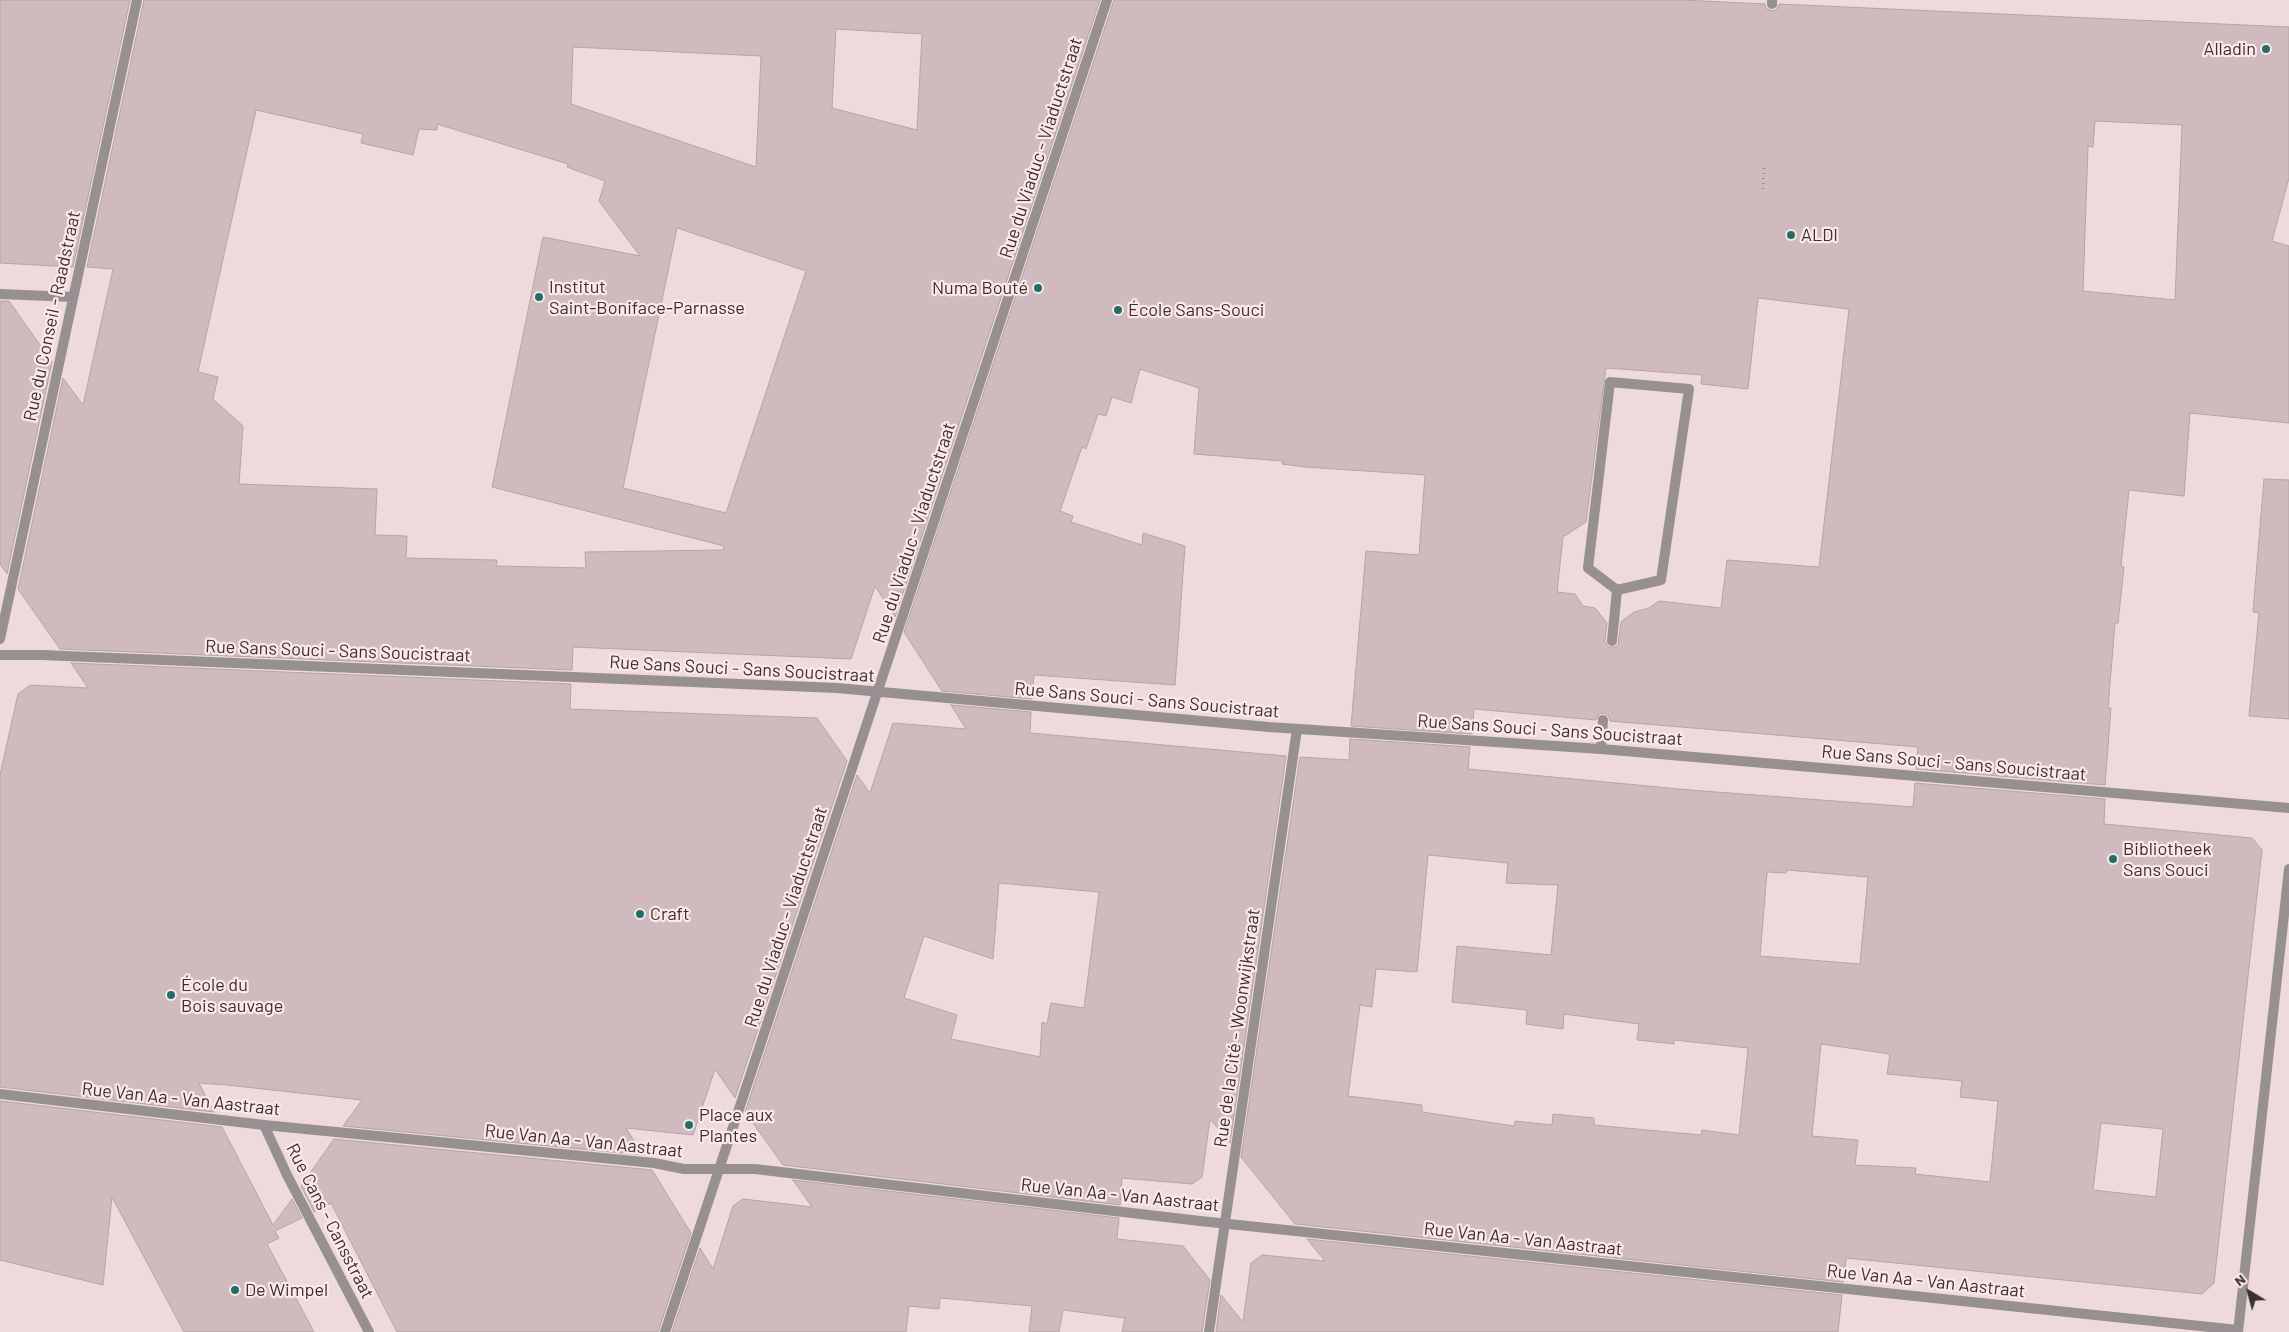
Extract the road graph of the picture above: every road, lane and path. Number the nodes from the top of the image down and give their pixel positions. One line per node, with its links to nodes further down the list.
1 (137, 0): 6 (street, Rue du Conseil - Raadstraat)
2 (1107, 0): 11 (street, Rue du Viaduc - Viaductstraat)
3 (1764, 166): 4 (path)
4 (1763, 189)
5 (0, 294): 6 (street)
6 (72, 297): 8 (street, Rue du Conseil - Raadstraat)
7 (1617, 590): 7 (street); 9 (street)
8 (0, 639)
9 (1612, 641)
10 (0, 655): 11 (street, Rue Sans Souci - Sans Soucistraat)
11 (876, 692): 13 (street, Rue Sans Souci - Sans Soucistraat); 19 (street, Rue du Viaduc - Viaductstraat)
12 (1603, 720): 14 (street)
13 (1296, 729): 14 (street, Rue Sans Souci - Sans Soucistraat); 20 (street, Rue de la Cité - Woonwijkstraat)
14 (1601, 749): 15 (street, Rue Sans Souci - Sans Soucistraat)
15 (2289, 808)
16 (2289, 869): 21 (street)
17 (0, 1094): 18 (street, Rue Van Aa - Van Aastraat)
18 (264, 1125): 19 (street, Rue Van Aa - Van Aastraat); 22 (street, Rue Cans - Cansstraat)
19 (720, 1170): 20 (street, Rue Van Aa - Van Aastraat); 23 (street, Rue du Viaduc - Viaductstraat)
20 (1224, 1224): 21 (street, Rue Van Aa - Van Aastraat); 24 (street, Rue de la Cité - Woonwijkstraat)
21 (2238, 1331)
22 (369, 1332)
23 (665, 1332)
24 (1209, 1332)

